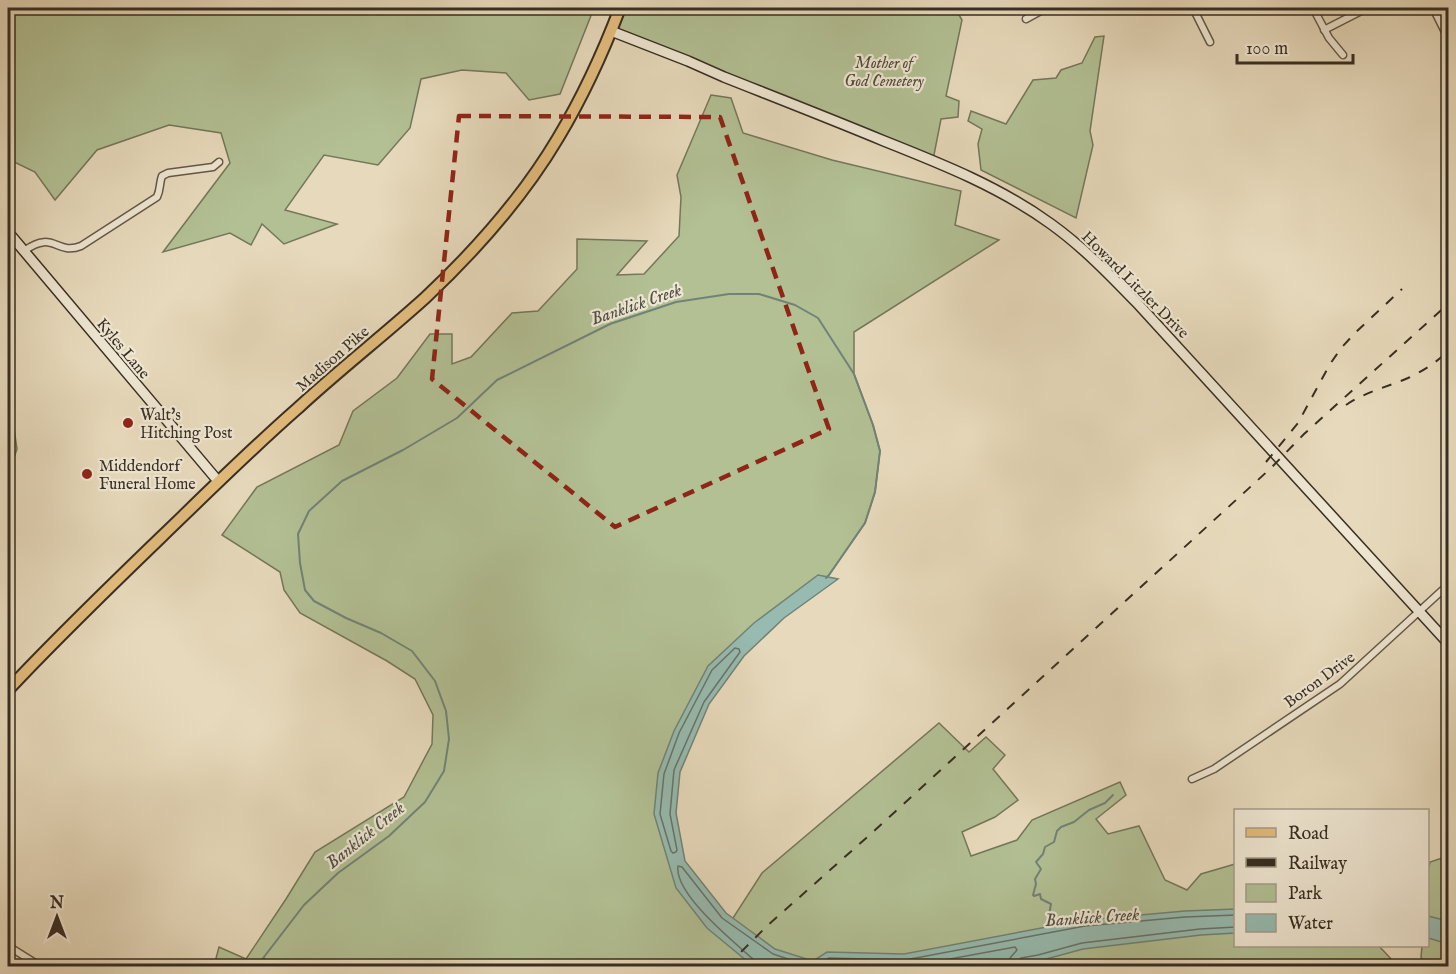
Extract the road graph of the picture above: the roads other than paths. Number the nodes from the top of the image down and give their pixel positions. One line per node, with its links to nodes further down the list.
1 (620, 8): 9 (main road, Madison Pike)
2 (1046, 8): 7 (street)
3 (1193, 8): 11 (street)
4 (1313, 8): 8 (street)
5 (1367, 8): 8 (street)
6 (1433, 8): 10 (street)
7 (1026, 19)
8 (1324, 30): 12 (street)
9 (611, 31): 16 (main road, Madison Pike); 18 (main road, Howard Litzler Drive)
10 (1449, 38)
11 (1210, 42)
12 (1342, 55)
13 (219, 162): 15 (street)
14 (8, 232): 15 (main road, Kyles Lane)
15 (24, 251): 16 (main road, Kyles Lane)
16 (218, 481): 20 (main road, Madison Pike)
17 (1449, 585): 18 (street, Boron Drive)
18 (1420, 612): 19 (main road, Howard Litzler Drive); 21 (street, Boron Drive)
19 (1449, 643)
20 (8, 690)
21 (1192, 779)
22 (8, 946): 23 (street)
23 (40, 966)

